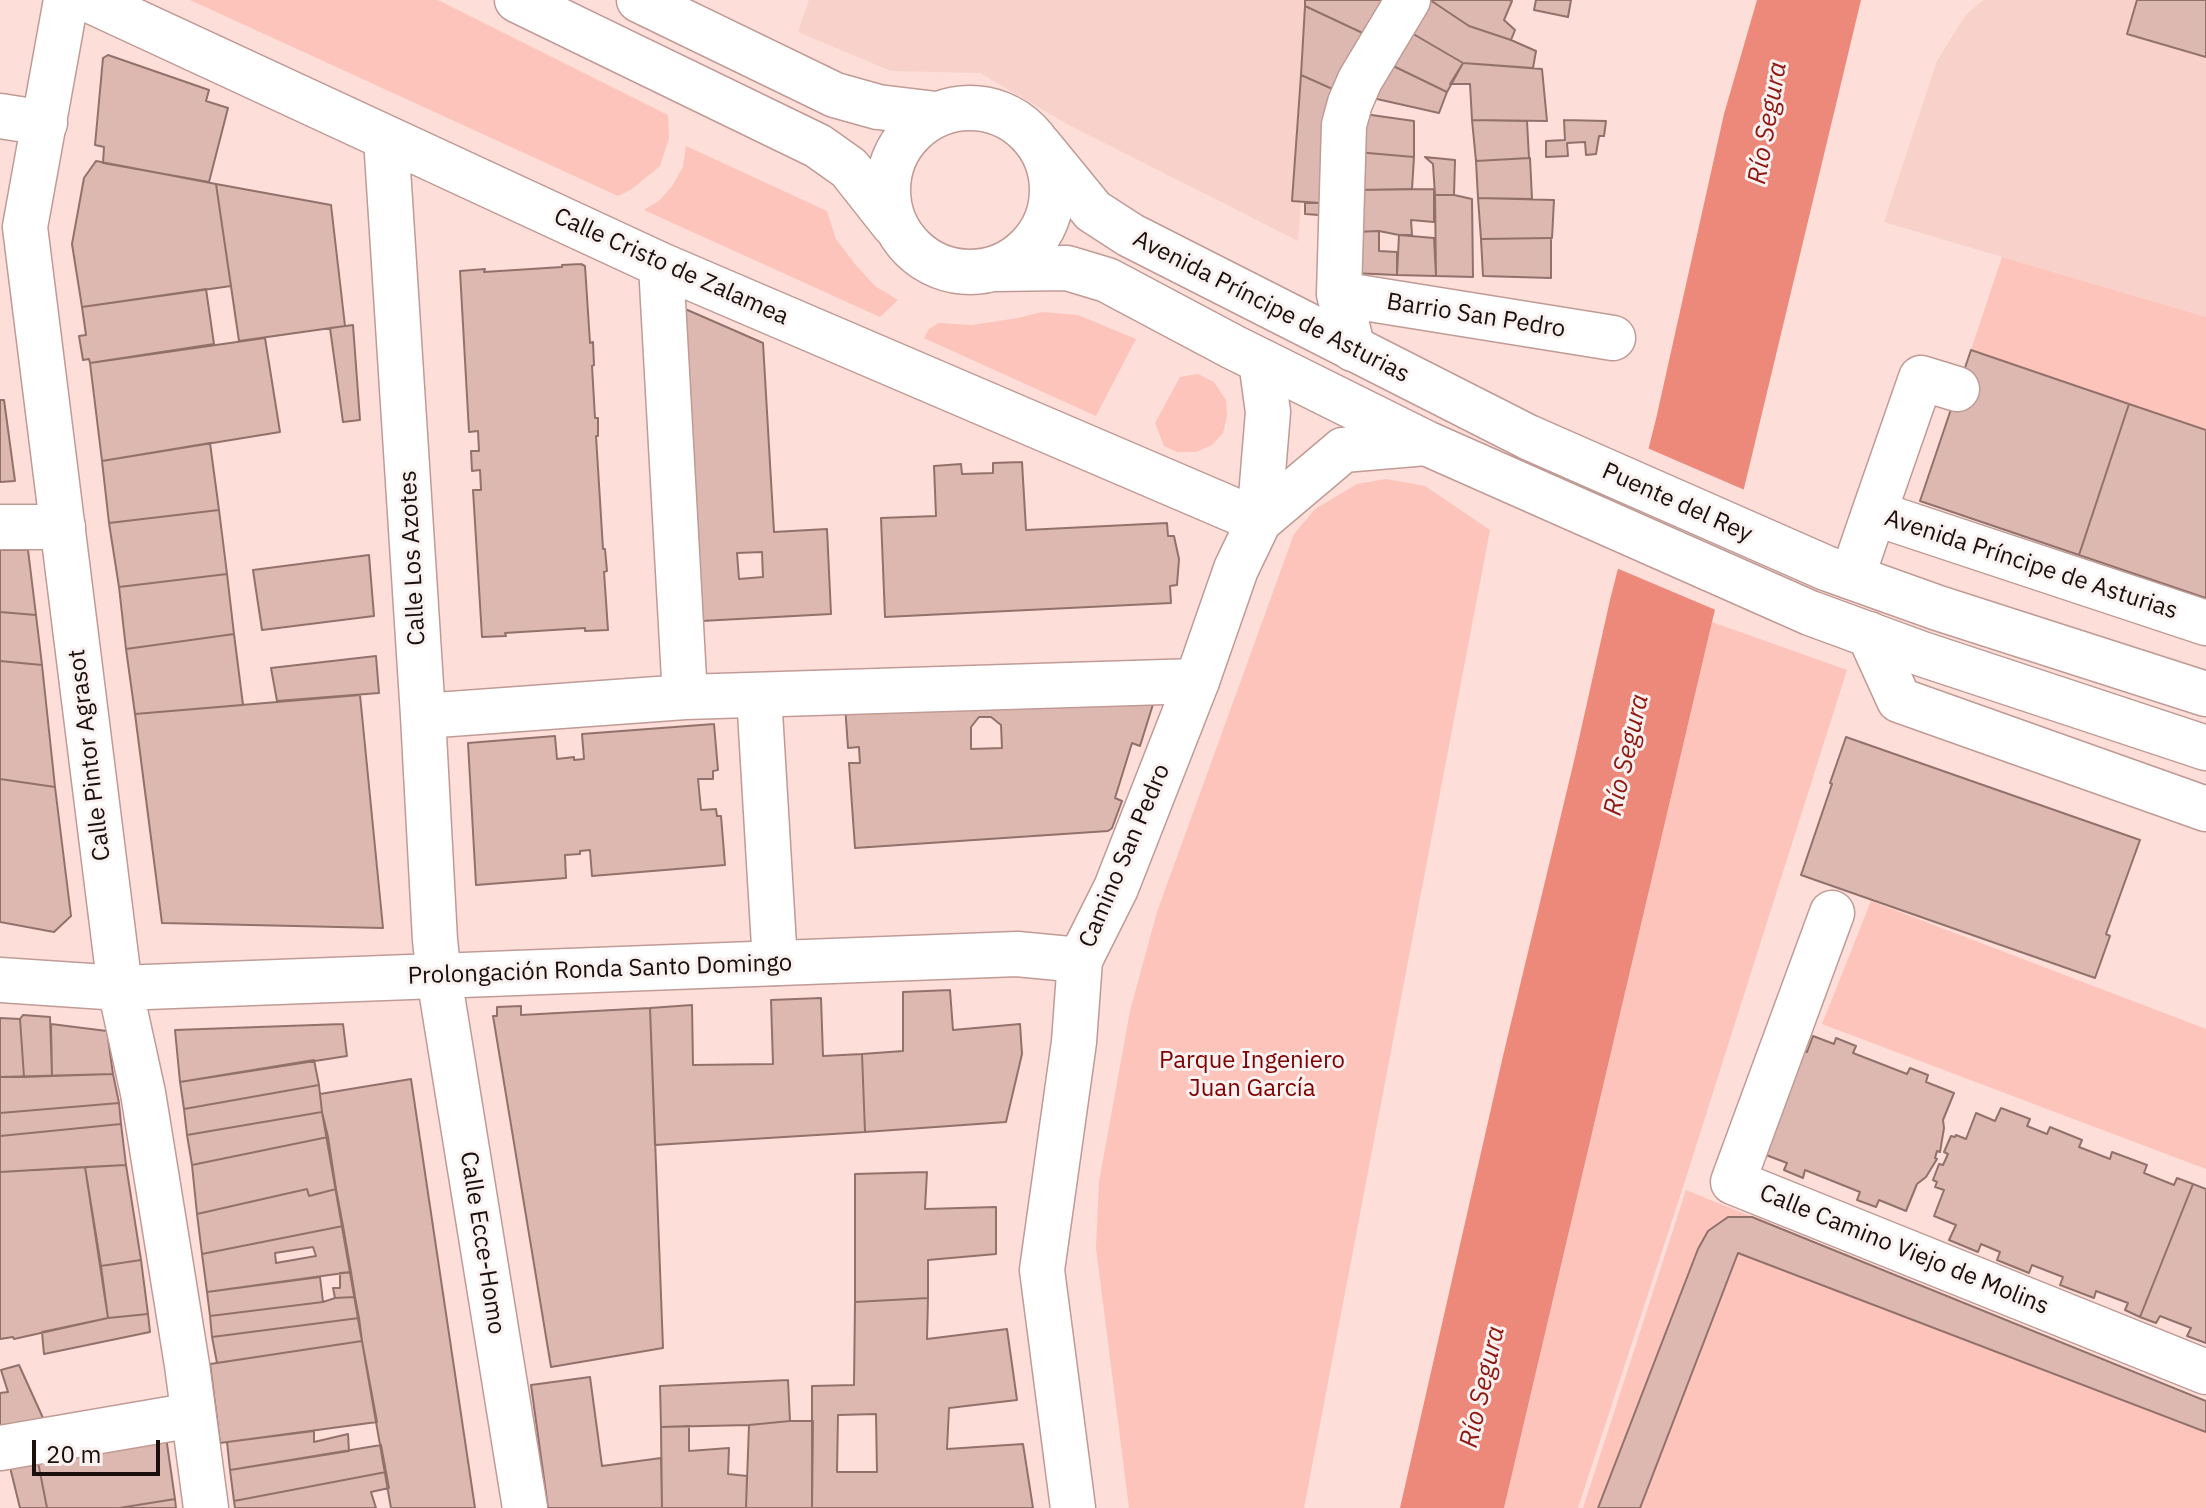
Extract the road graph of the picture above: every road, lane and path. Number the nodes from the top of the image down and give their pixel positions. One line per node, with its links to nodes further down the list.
1 (66, 0): 8 (street, Calle Pintor Agrasot)
2 (89, 0): 9 (street, Calle Cristo de Zalamea)
3 (517, 0): 11 (street)
4 (639, 0): 6 (street)
5 (1408, 0): 14 (street)
6 (936, 114): 10 (street); 11 (street)
7 (0, 116): 8 (street)
8 (45, 123): 25 (street, Calle Pintor Agrasot)
9 (386, 138): 12 (street, Calle Cristo de Zalamea); 33 (street, Calle Los Azotes)
10 (1039, 145): 13 (street); 16 (street, Avenida Príncipe de Asturias)
11 (896, 227): 13 (street)
12 (661, 265): 23 (street, Calle Cristo de Zalamea); 32 (street)
13 (993, 269): 17 (street, Avenida Príncipe de Asturias)
14 (1339, 294): 15 (street, Barrio San Pedro); 16 (street)
15 (1613, 338)
16 (1353, 349): 19 (street, Avenida Príncipe de Asturias)
17 (1261, 361): 20 (street, Avenida Príncipe de Asturias); 23 (street, Camino San Pedro)
18 (1957, 389): 22 (street)
19 (1528, 437): 26 (street, Puente del Rey)
20 (1426, 443): 21 (street, Avenida Príncipe de Asturias); 23 (street)
21 (1513, 481): 28 (street, Puente del Rey)
22 (1874, 513): 26 (street, Avenida Príncipe de Asturias); 27 (street, Avenida Príncipe de Asturias)
23 (1259, 521): 29 (street, Camino San Pedro)
24 (0, 527): 25 (street)
25 (63, 527): 41 (street, Calle Pintor Agrasot)
26 (1839, 573): 30 (street)
27 (2206, 623)
28 (1869, 634): 34 (street); 35 (street)
29 (1197, 681): 31 (street); 37 (street, Camino San Pedro)
30 (2206, 694)
31 (759, 695): 32 (street); 38 (street)
32 (685, 697): 33 (street)
33 (423, 716): 39 (street, Calle Los Azotes)
34 (2206, 748)
35 (2206, 809)
36 (1832, 913): 42 (street, Calle Camino Viejo de Molins)
37 (1080, 960): 38 (street, Prolongación Ronda Santo Domingo); 47 (street, Camino San Pedro)
38 (775, 963): 39 (street, Prolongación Ronda Santo Domingo)
39 (439, 977): 41 (street, Prolongación Ronda Santo Domingo); 46 (street, Calle Ecce-Homo)
40 (0, 980): 41 (street, Prolongación Ronda Santo Domingo)
41 (120, 988): 43 (street, Calle Pintor Agrasot)
42 (2206, 1372)
43 (193, 1415): 44 (street); 45 (street, Calle Pintor Agrasot)
44 (0, 1448)
45 (206, 1508)
46 (525, 1508)
47 (1073, 1508)

